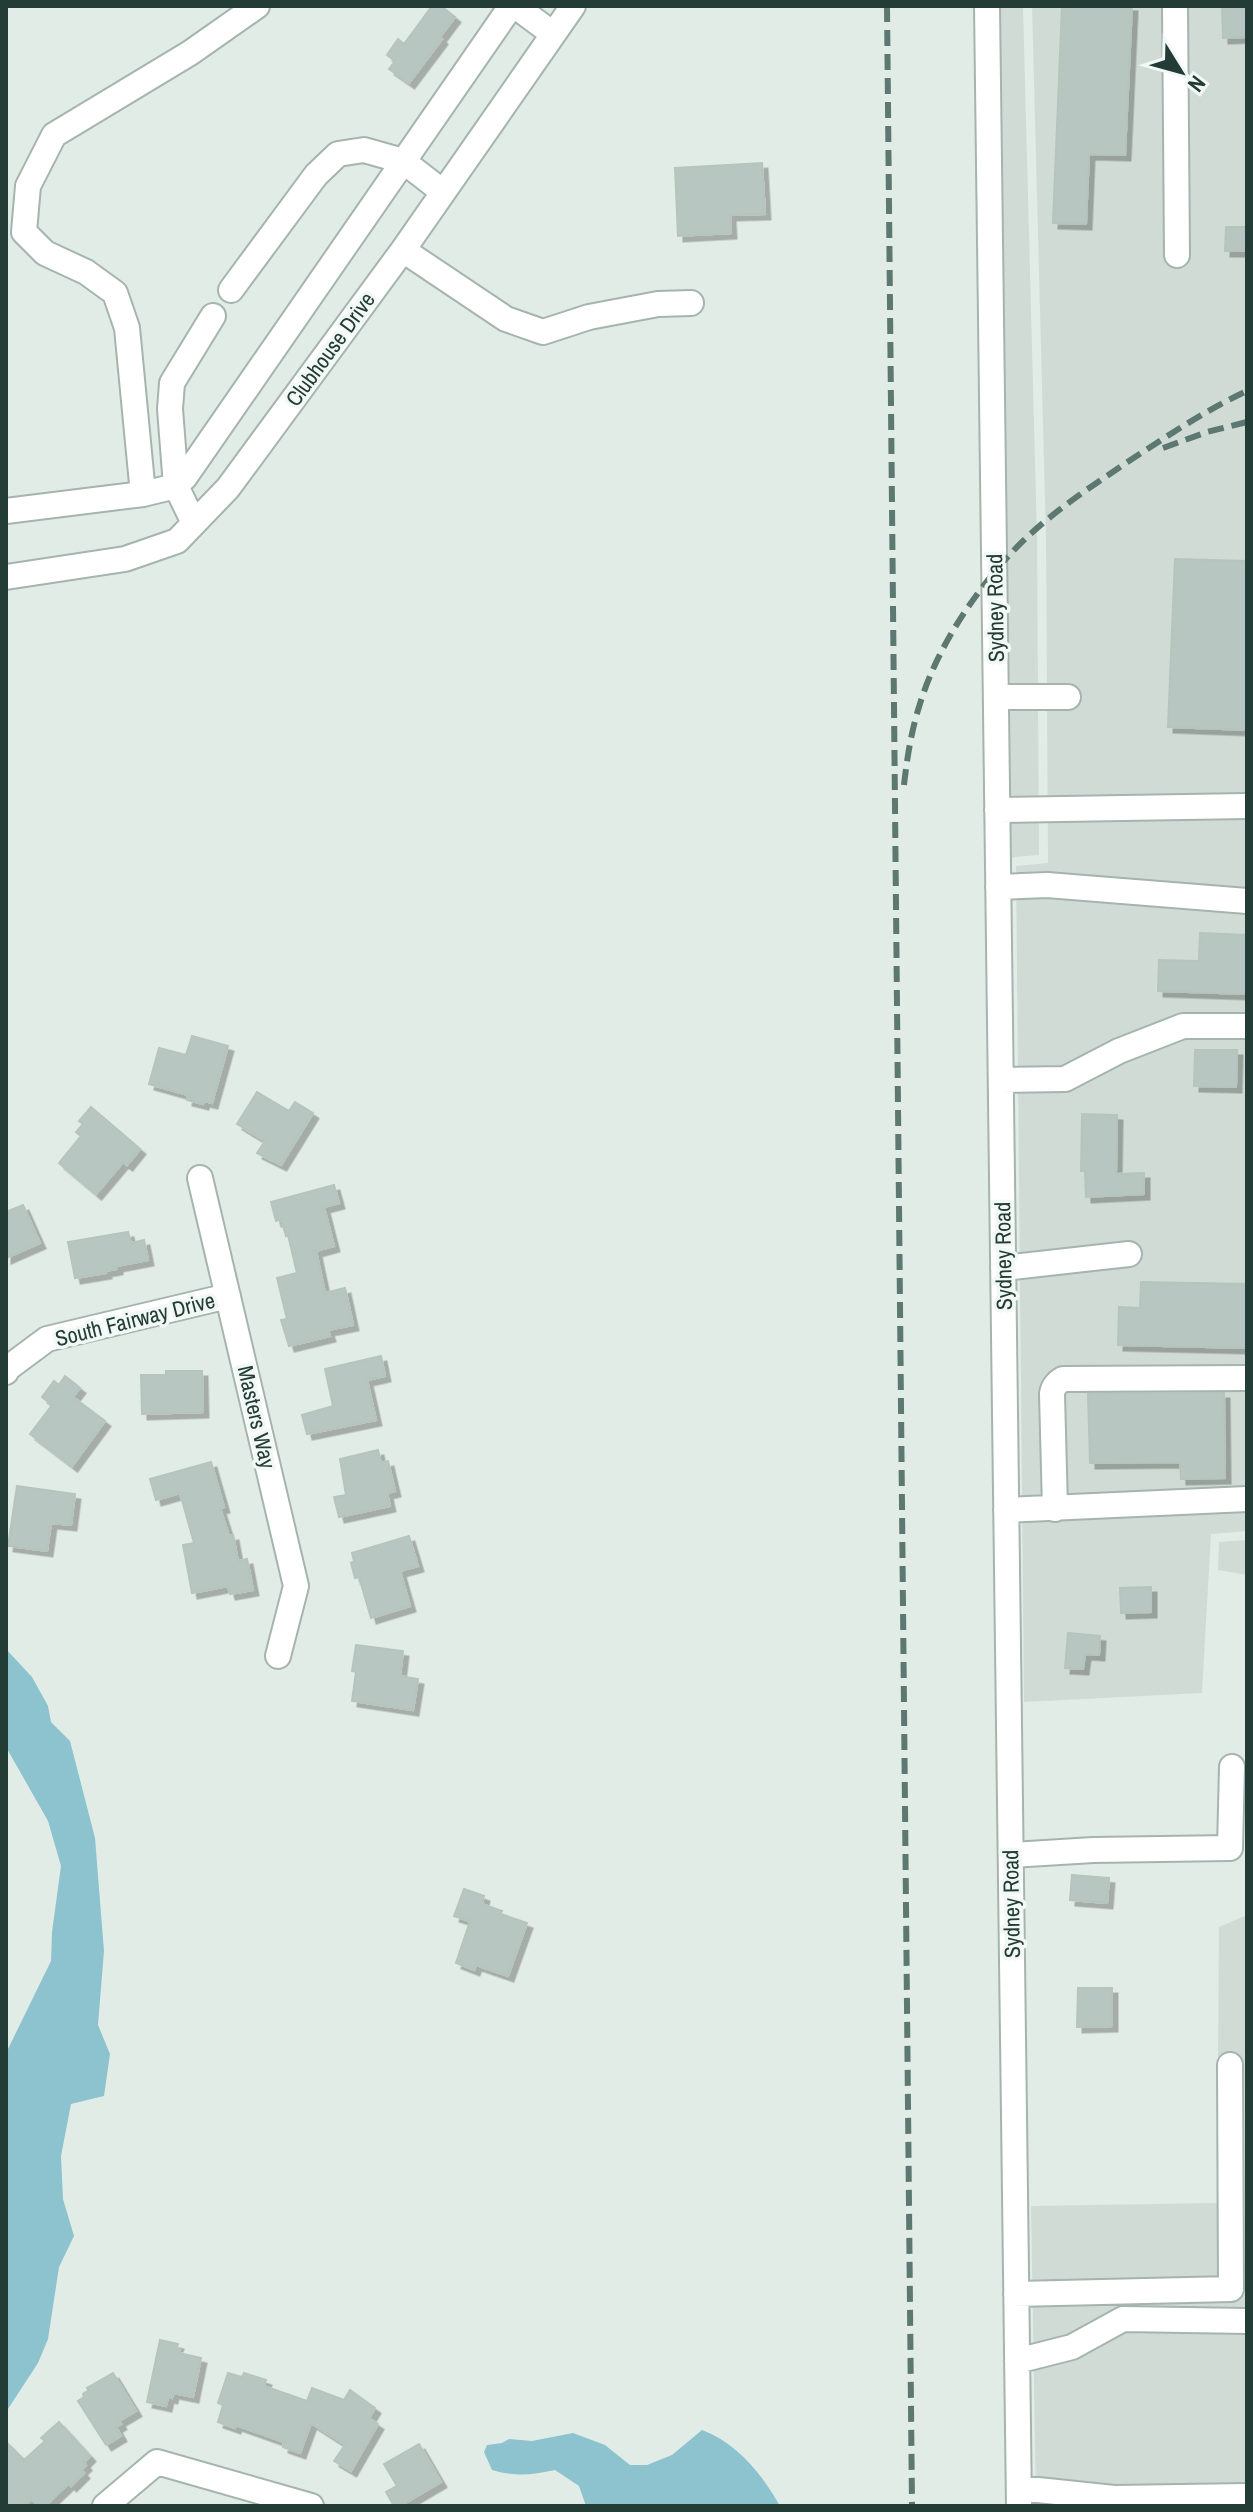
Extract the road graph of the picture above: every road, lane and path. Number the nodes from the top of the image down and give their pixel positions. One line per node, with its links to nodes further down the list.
1 (257, 6): 14 (street)
2 (573, 6): 5 (street, Clubhouse Drive)
3 (987, 6): 18 (street, Sydney Road)
4 (1175, 6): 9 (street)
5 (553, 34): 6 (street); 7 (street, Clubhouse Drive)
6 (403, 161): 7 (street); 10 (street); 13 (street)
7 (443, 192): 8 (street, Clubhouse Drive)
8 (403, 250): 11 (street); 16 (street, Clubhouse Drive)
9 (1177, 255)
10 (231, 290)
11 (691, 303)
12 (213, 316): 13 (street)
13 (176, 486): 14 (street); 16 (street)
14 (143, 494): 15 (street)
15 (6, 511)
16 (194, 523): 17 (street, Clubhouse Drive)
17 (6, 577)
18 (996, 697): 19 (street); 21 (street, Sydney Road)
19 (1068, 697)
20 (1247, 806): 21 (street)
21 (997, 810): 22 (street, Sydney Road)
22 (998, 887): 23 (street); 25 (street, Sydney Road)
23 (1247, 901)
24 (1247, 1026): 25 (street)
25 (1001, 1080): 28 (street, Sydney Road)
26 (200, 1178): 29 (street, Masters Way)
27 (1129, 1254): 28 (street)
28 (1003, 1268): 34 (street, Sydney Road)
29 (228, 1296): 30 (street, South Fairway Drive); 35 (street, Masters Way)
30 (6, 1372)
31 (1247, 1378): 33 (street)
32 (1247, 1499): 33 (street)
33 (1055, 1509): 34 (street)
34 (1006, 1510): 38 (street, Sydney Road)
35 (278, 1656)
36 (1232, 1767): 37 (street)
37 (1238, 1848): 38 (street)
38 (1011, 1855): 41 (street, Sydney Road)
39 (1230, 2065): 40 (street)
40 (1239, 2289): 41 (street)
41 (1016, 2294): 43 (street, Sydney Road)
42 (1247, 2321): 43 (street)
43 (1017, 2361): 45 (street, Sydney Road)
44 (1247, 2496): 45 (street)
45 (1019, 2497)
46 (105, 2506): 47 (street)
47 (311, 2506)

